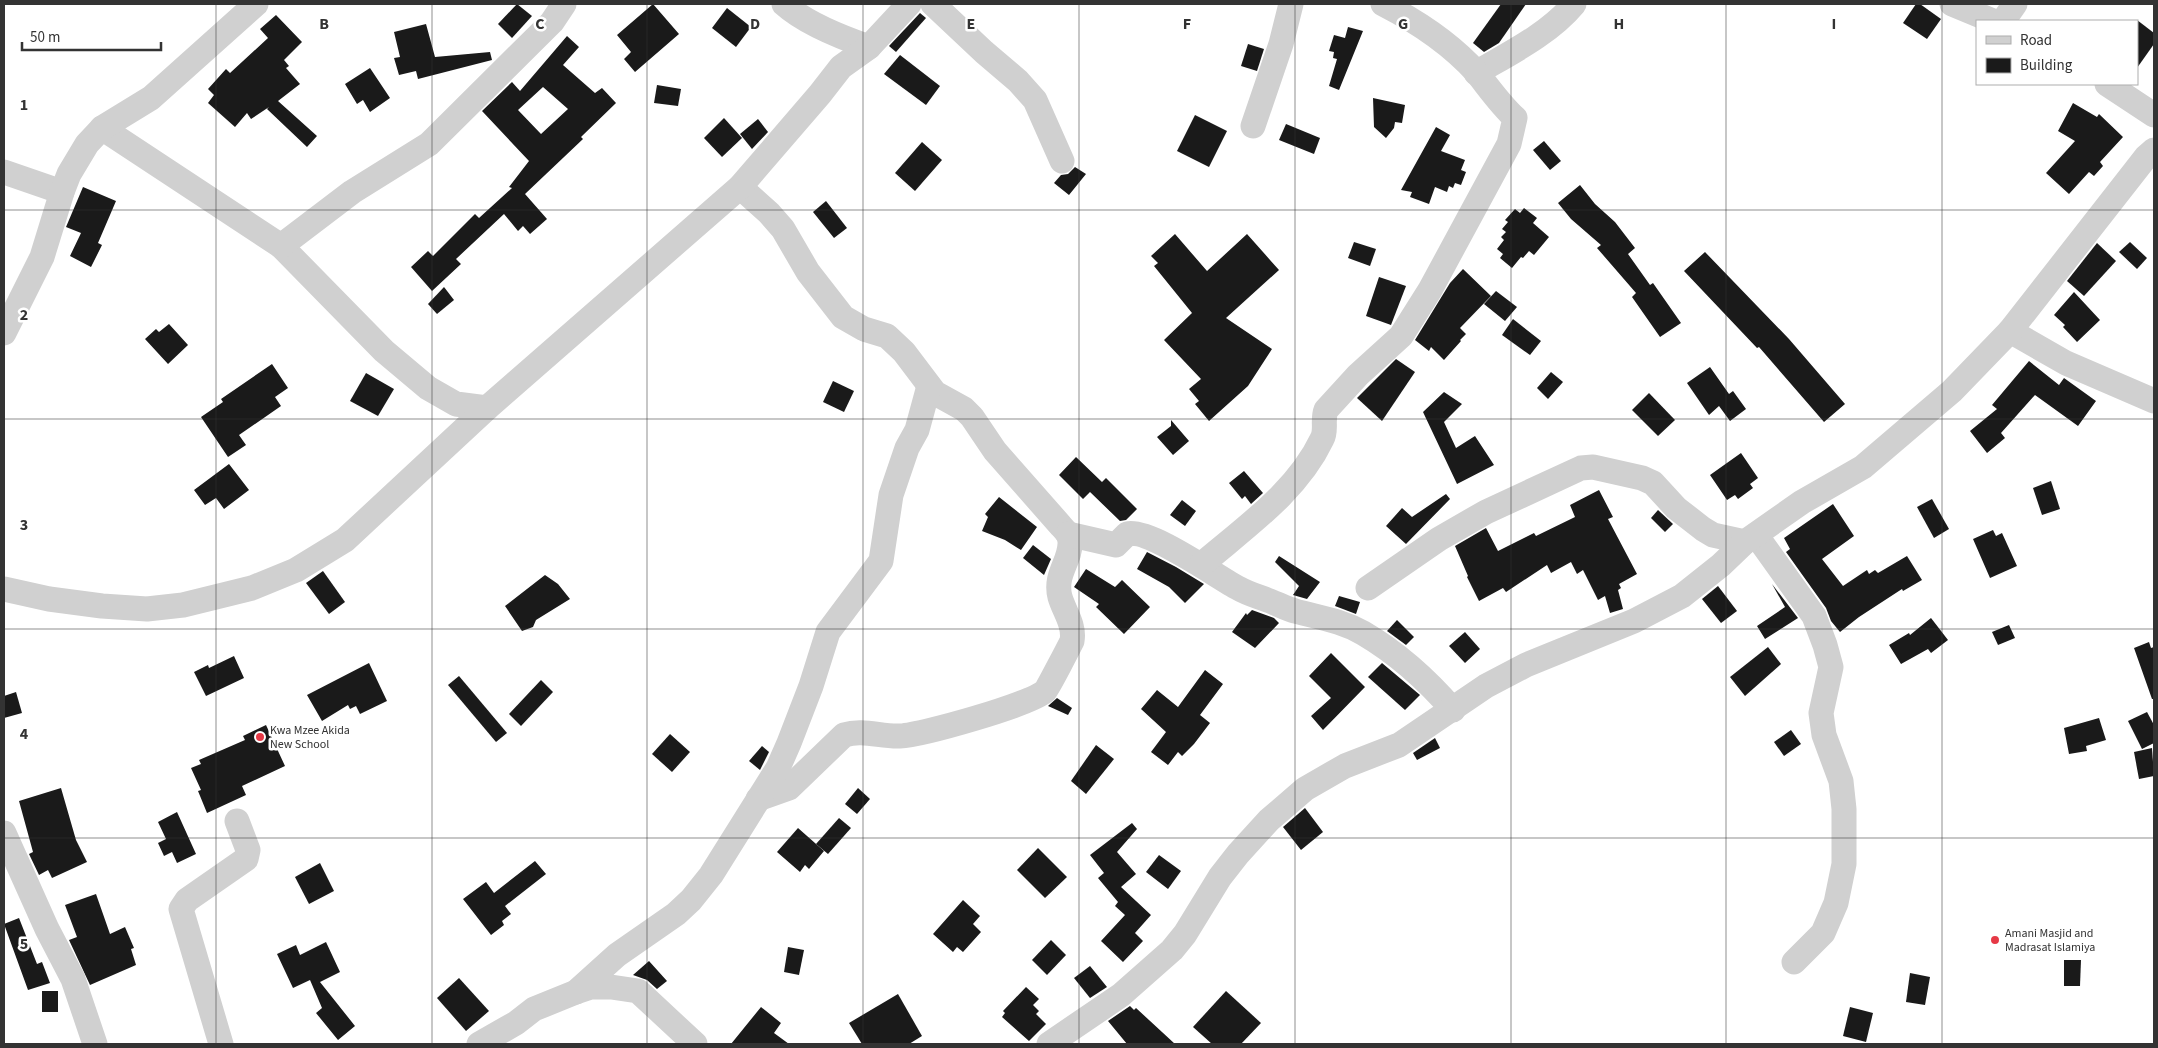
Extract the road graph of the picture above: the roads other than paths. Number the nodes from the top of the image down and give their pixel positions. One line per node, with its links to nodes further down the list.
1 (256, 4): 18 (street)
2 (564, 4): 24 (street)
3 (784, 4): 13 (street)
4 (909, 4): 13 (street)
5 (933, 4): 20 (street)
6 (1291, 4): 17 (street)
7 (1384, 4): 14 (street)
8 (1574, 4): 14 (street)
9 (1952, 4): 11 (street)
10 (2015, 4): 12 (street)
11 (1991, 20)
12 (2004, 20)
13 (869, 47): 22 (street)
14 (1476, 73): 32 (street)
15 (2109, 85): 16 (street)
16 (2154, 115)
17 (1253, 126)
18 (102, 128): 23 (street); 24 (street)
19 (2154, 150): 25 (street)
20 (1062, 161)
21 (4, 172): 23 (street)
22 (740, 187): 27 (street); 29 (street)
23 (62, 192): 26 (street)
24 (280, 246): 29 (street)
25 (2010, 331): 28 (street); 31 (street)
26 (4, 333)
27 (929, 386): 30 (street); 36 (street)
28 (2154, 401)
29 (487, 408): 34 (street)
30 (1068, 534): 32 (street); 36 (street)
31 (1750, 538): 33 (street); 35 (street); 39 (street)
32 (1201, 565): 35 (street)
33 (1368, 588)
34 (4, 589)
35 (1453, 710): 45 (street)
36 (758, 799): 40 (street)
37 (237, 821): 42 (street)
38 (4, 832): 41 (street)
39 (1794, 962)
40 (576, 992): 43 (street); 44 (street)
41 (95, 1044)
42 (222, 1044)
43 (479, 1044)
44 (695, 1044)
45 (1049, 1044)

